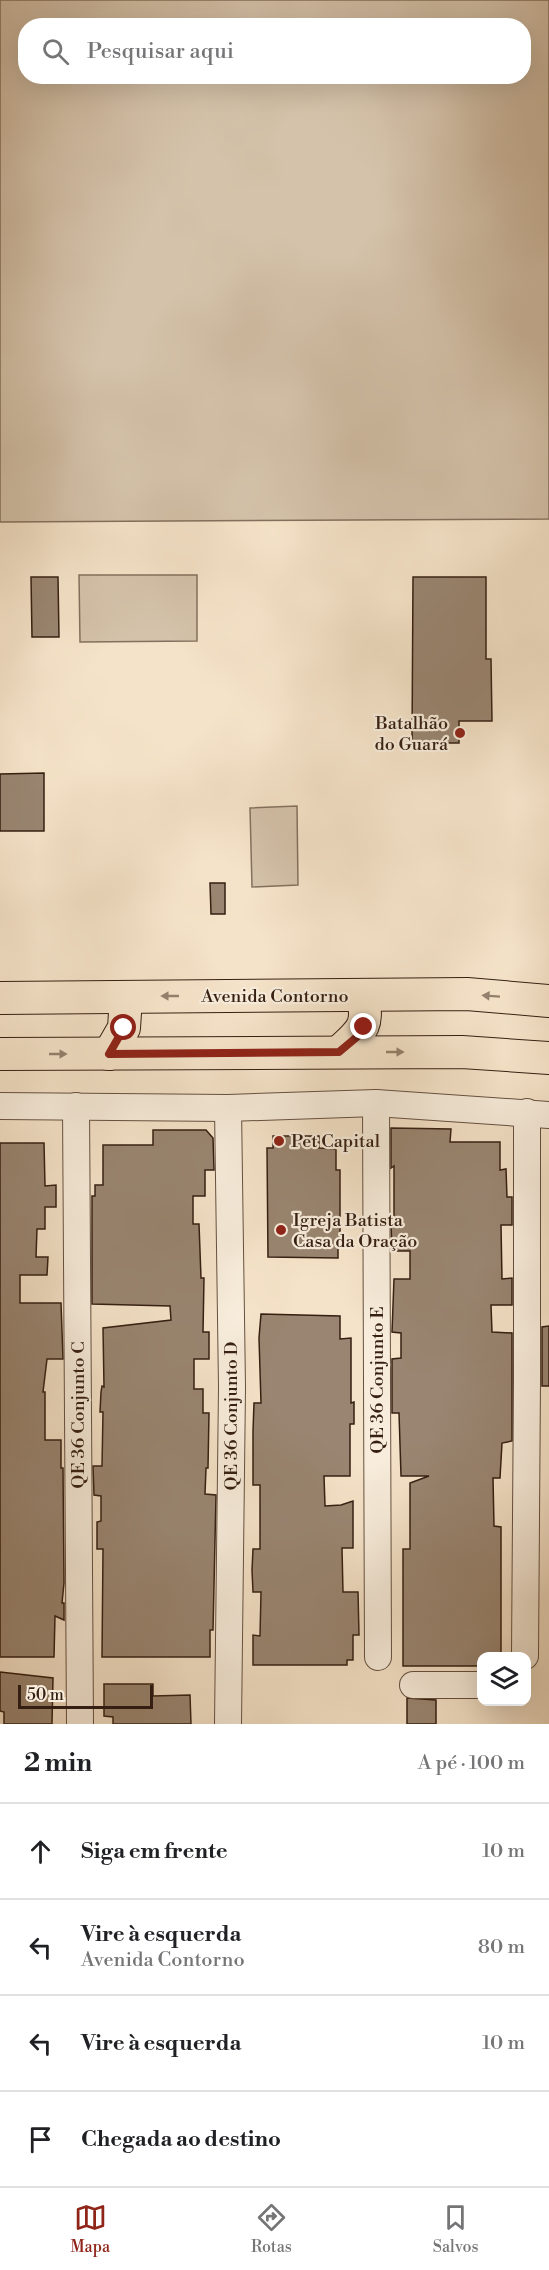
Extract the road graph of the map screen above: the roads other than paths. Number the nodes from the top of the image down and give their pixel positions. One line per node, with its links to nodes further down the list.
1 (362, 996): 2 (main road, Avenida Contorno, one-way to 2); 4 (main road, Avenida Contorno, one-way to 1); 5 (main road)
2 (126, 997): 3 (main road, Avenida Contorno); 7 (main road)
3 (0, 998)
4 (549, 1001)
5 (339, 1052): 7 (main road); 8 (main road, one-way to 8)
6 (0, 1054): 7 (main road, one-way to 7)
7 (109, 1054)
8 (549, 1058)
9 (376, 1103): 12 (street); 13 (street); 15 (street, QE 36 Conjunto E)
10 (0, 1106): 11 (street)
11 (76, 1106): 12 (street); 18 (street, QE 36 Conjunto C)
12 (228, 1108): 19 (street, QE 36 Conjunto D)
13 (538, 1113): 14 (street)
14 (525, 1652)
15 (378, 1657)
16 (413, 1685): 17 (street)
17 (477, 1685)
18 (80, 1724)
19 (228, 1724)

